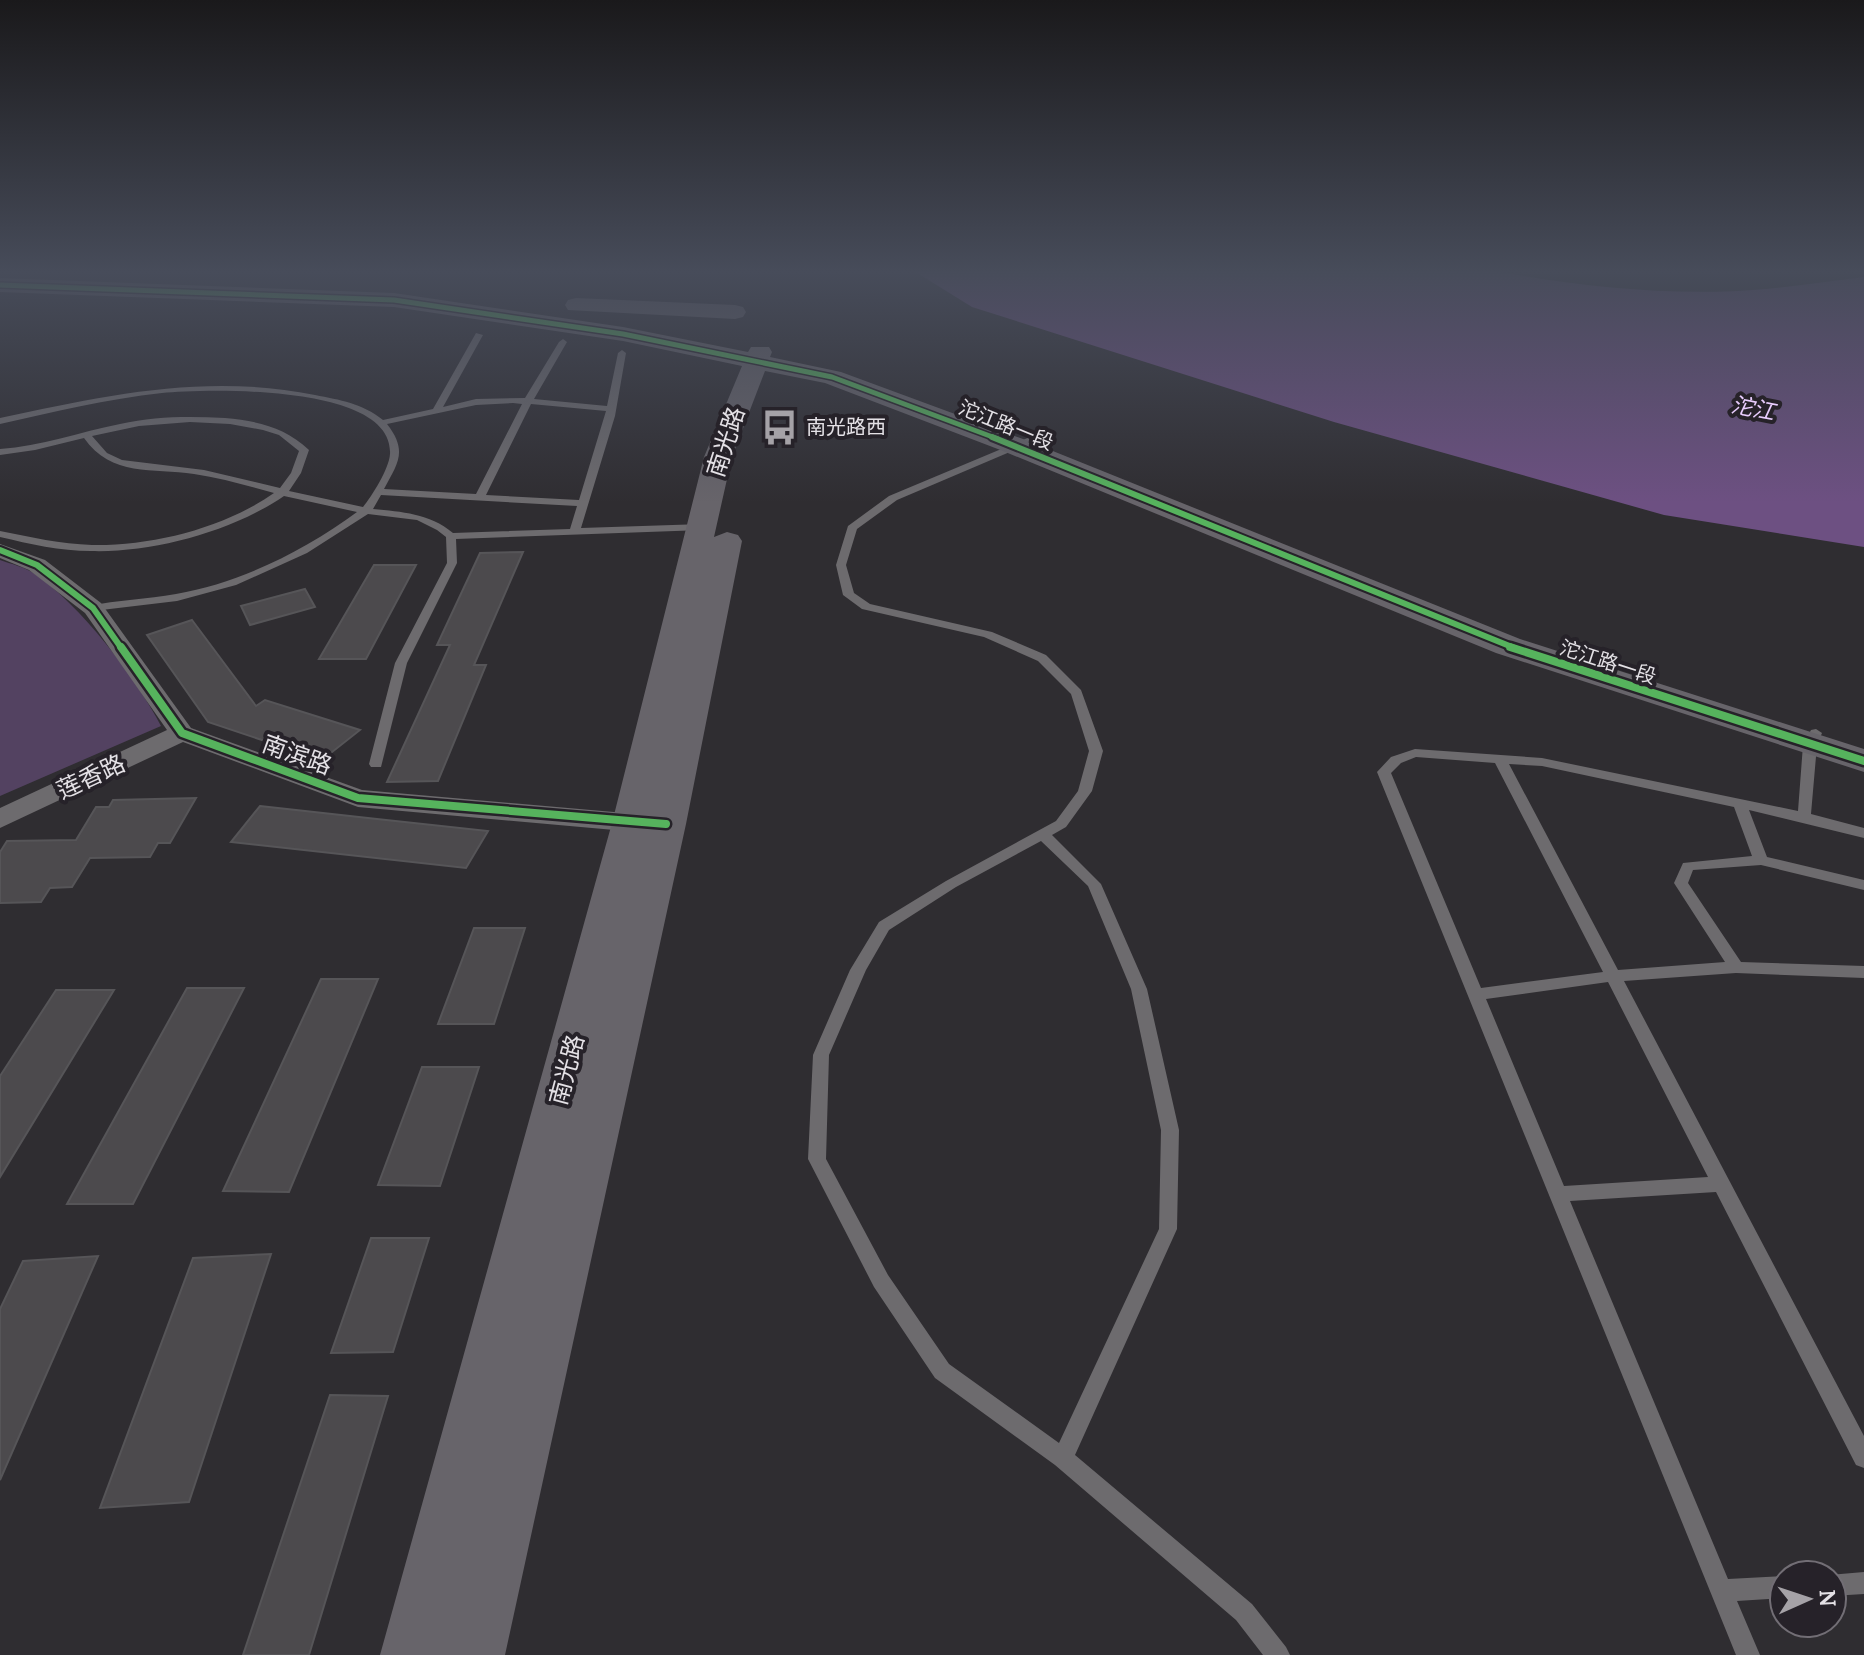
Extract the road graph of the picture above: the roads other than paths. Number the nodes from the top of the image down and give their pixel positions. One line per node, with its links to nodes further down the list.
1 (472, 348): 9 (lane)
2 (559, 348): 7 (lane)
3 (706, 348): 6 (street, 沱江路一段)
4 (719, 348): 6 (street, 沱江路一段)
5 (622, 353): 8 (lane)
6 (764, 358): 13 (street, 沱江路一段); 20 (street, 南光路); 35 (street, 南光路)
7 (528, 401): 8 (lane); 9 (lane); 17 (lane)
8 (611, 409): 18 (lane)
9 (436, 411): 11 (lane)
10 (0, 421): 11 (lane)
11 (381, 423): 16 (lane)
12 (87, 436): 14 (lane); 15 (lane); 15 (lane)
13 (1022, 442): 27 (street, 沱江路一段); 37 (lane)
14 (0, 452)
15 (283, 492): 19 (lane); 22 (lane)
16 (377, 492): 17 (lane); 19 (lane)
17 (479, 499): 18 (lane)
18 (583, 503): 21 (lane)
19 (365, 511): 23 (lane); 25 (lane)
20 (703, 527): 21 (lane); 35 (street, 南光路)
21 (575, 529): 23 (lane)
22 (0, 534)
23 (451, 536): 31 (lane)
24 (0, 550): 25 (street)
25 (93, 608): 26 (street)
26 (182, 733): 34 (street, 莲香路); 35 (street, 南滨路)
27 (1813, 739): 28 (street, 沱江路一段); 30 (street, 沱江路一段); 33 (lane)
28 (1864, 747)
29 (1500, 759): 32 (lane); 42 (lane); 43 (lane)
30 (1864, 761)
31 (376, 764)
32 (1740, 803): 33 (lane); 38 (lane)
33 (1804, 817): 36 (lane)
34 (0, 819)
35 (649, 824): 50 (street, 南光路); 51 (street, 南光路)
36 (1864, 833)
37 (1043, 834): 46 (lane); 46 (lane)
38 (1761, 860): 39 (lane); 40 (lane)
39 (1864, 885)
40 (1736, 967): 41 (lane); 42 (lane)
41 (1864, 972)
42 (1613, 976): 43 (lane); 44 (lane)
43 (1476, 995): 45 (lane)
44 (1721, 1184): 45 (lane); 47 (lane)
45 (1558, 1194): 49 (lane)
46 (1063, 1458): 52 (lane)
47 (1864, 1458)
48 (1768, 1588): 49 (lane)
49 (1721, 1591): 53 (lane)
50 (414, 1655)
51 (471, 1655)
52 (1278, 1655)
53 (1748, 1655)

